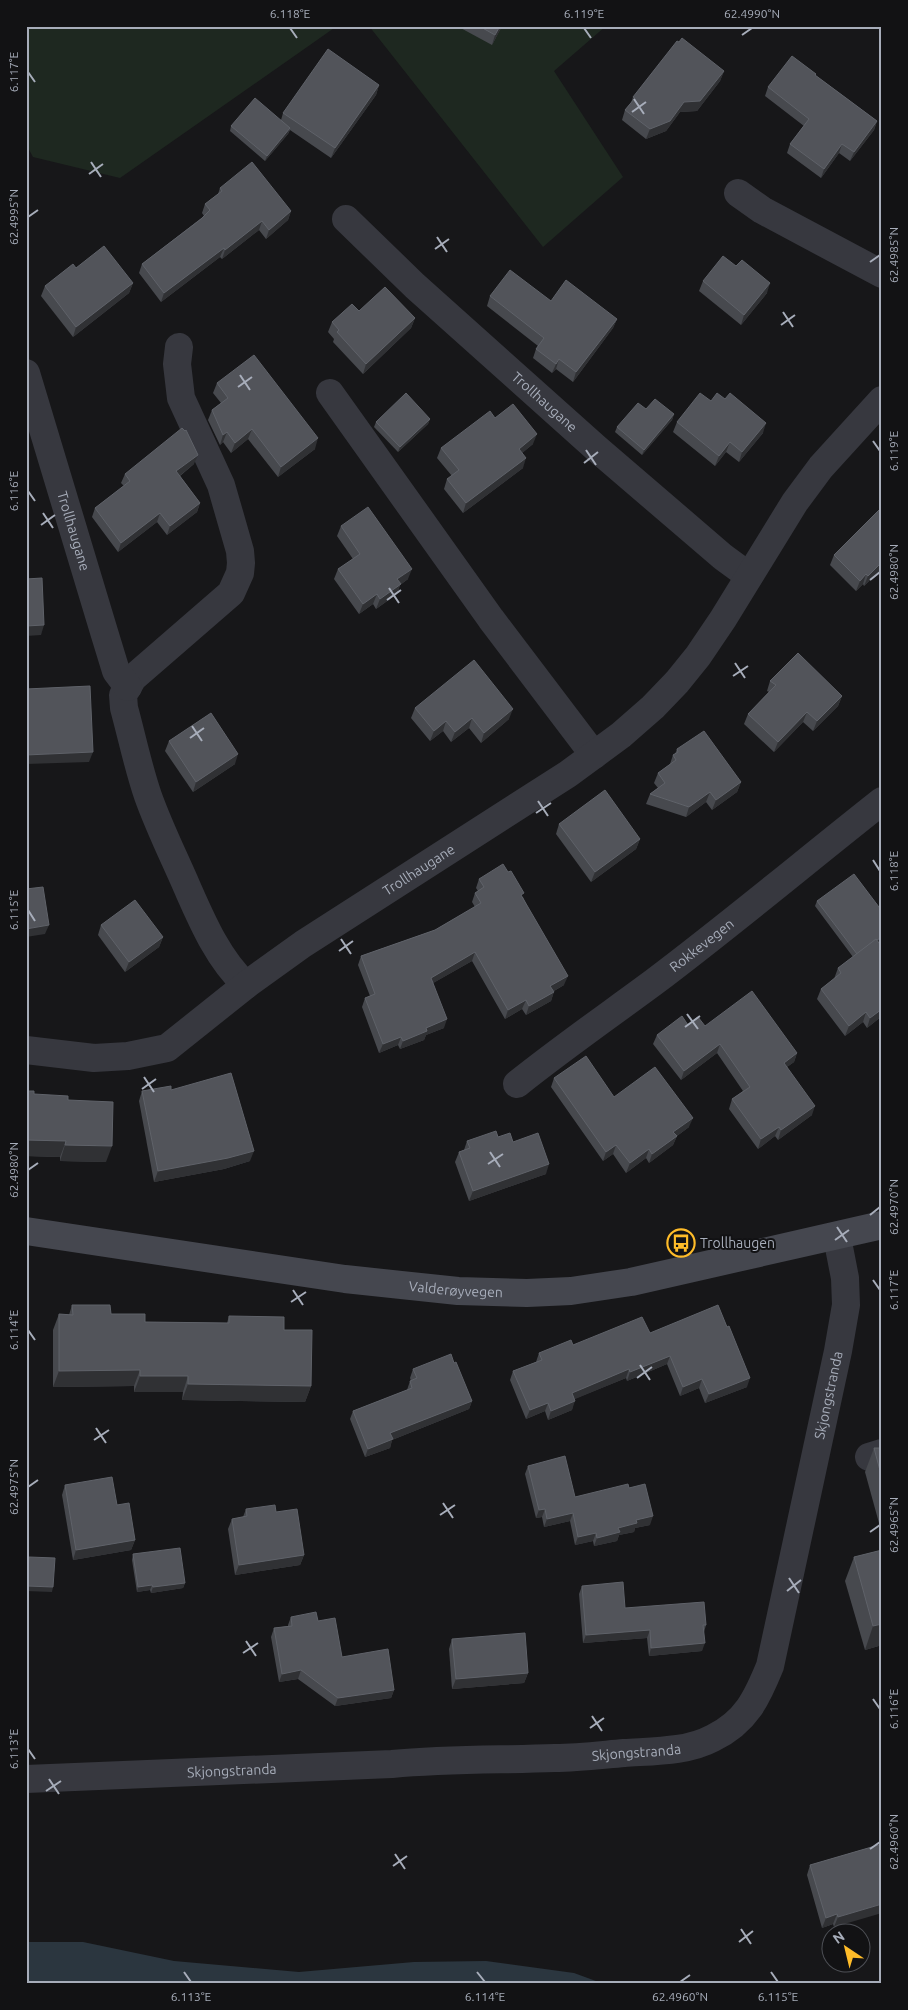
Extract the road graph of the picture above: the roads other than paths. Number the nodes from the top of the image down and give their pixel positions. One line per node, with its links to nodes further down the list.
1 (738, 193): 3 (street)
2 (346, 219): 8 (street, Trollhaugane)
3 (882, 274)
4 (179, 347): 9 (street)
5 (26, 373): 9 (street, Trollhaugane)
6 (330, 393): 10 (street)
7 (882, 400): 8 (street, Trollhaugane)
8 (749, 576): 10 (street, Trollhaugane)
9 (128, 687): 12 (street)
10 (594, 755): 12 (street, Trollhaugane)
11 (882, 801): 14 (street, Rokkevegen)
12 (246, 985): 13 (street, Trollhaugane)
13 (26, 1050)
14 (517, 1084)
15 (882, 1226): 17 (main road, Valderøyvegen)
16 (26, 1231): 17 (main road, Valderøyvegen)
17 (836, 1237): 18 (street, Skjongstranda)
18 (26, 1779)

